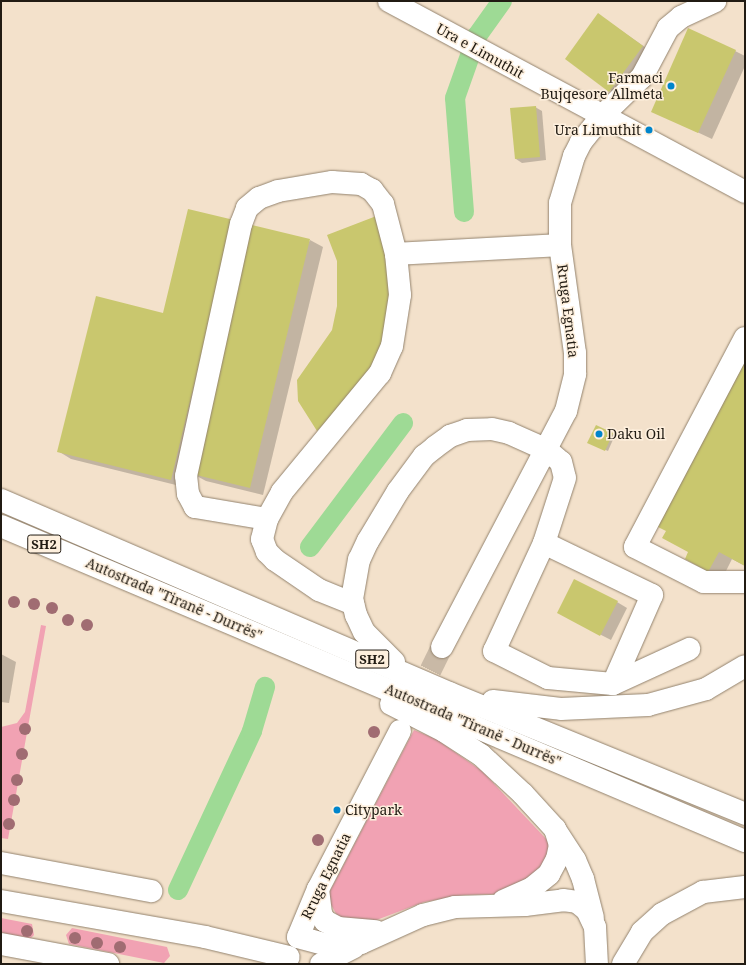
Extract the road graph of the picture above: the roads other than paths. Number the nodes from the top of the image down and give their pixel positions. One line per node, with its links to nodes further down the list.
1 (390, 1): 3 (main road, Ura e Limuthit)
2 (716, 1): 3 (main road, Rruga Egnatia)
3 (601, 117): 4 (main road); 5 (main road, Rruga Egnatia)
4 (745, 192)
5 (560, 245): 6 (main road); 8 (main road, Rruga Egnatia)
6 (396, 254): 10 (main road); 10 (main road)
7 (745, 338): 13 (main road)
8 (547, 450): 12 (main road); 14 (main road); 15 (main road, Rruga Egnatia)
9 (1, 500): 19 (main road, Autostrada "Tiranë - Durrës" / SH2)
10 (267, 519): 14 (main road)
11 (1, 526): 17 (main road, Autostrada "Tiranë - Durrës" / SH2)
12 (544, 543): 20 (main road); 20 (main road)
13 (745, 582)
14 (353, 604): 19 (main road)
15 (442, 647)
16 (689, 648): 20 (main road)
17 (297, 649): 24 (main road); 25 (main road, Autostrada "Tiranë - Durrës" / SH2)
18 (745, 666): 21 (main road)
19 (415, 677): 21 (main road, Autostrada "Tiranë - Durrës" / SH2)
20 (613, 684)
21 (449, 693): 23 (main road, Autostrada "Tiranë - Durrës" / SH2)
22 (400, 732): 28 (main road, Rruga Egnatia)
23 (745, 814)
24 (555, 829): 31 (main road); 33 (main road)
25 (745, 841)
26 (1, 863): 29 (main road)
27 (745, 887): 41 (main road)
28 (318, 889): 32 (main road); 34 (main road, Rruga Egnatia)
29 (151, 891)
30 (1, 901): 37 (main road)
31 (483, 905): 32 (main road); 33 (main road)
32 (397, 925): 35 (main road)
33 (595, 927): 40 (main road)
34 (298, 937): 35 (main road); 37 (main road, Rruga Egnatia)
35 (361, 943): 39 (main road)
36 (1, 944): 38 (main road)
37 (288, 960)
38 (108, 964)
39 (321, 964)
40 (597, 964)
41 (623, 964)

